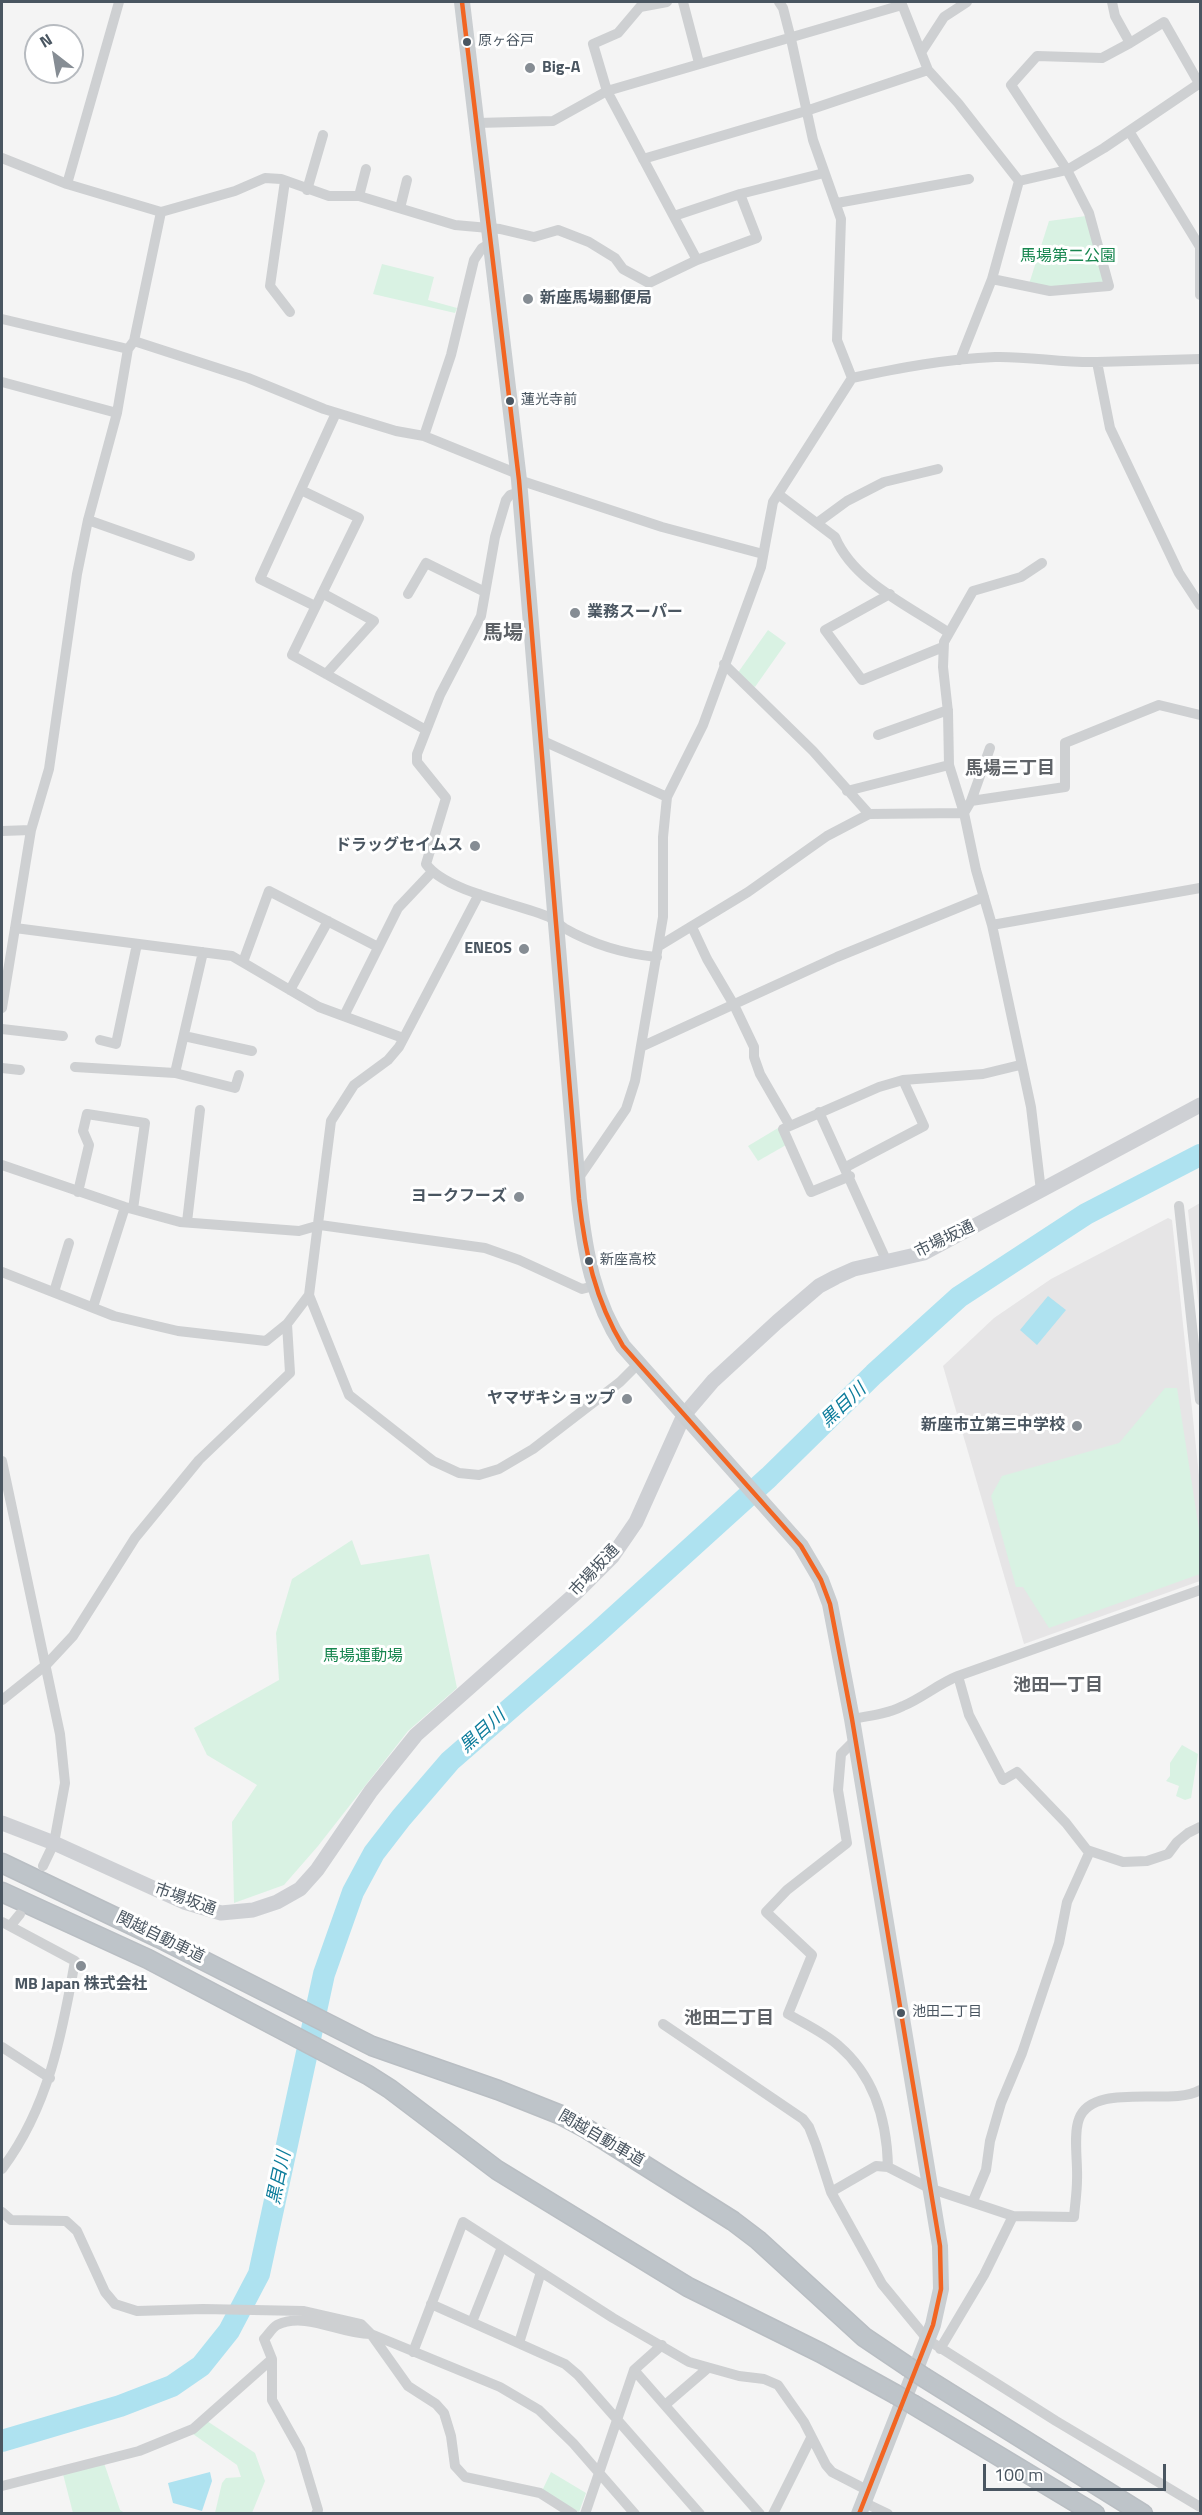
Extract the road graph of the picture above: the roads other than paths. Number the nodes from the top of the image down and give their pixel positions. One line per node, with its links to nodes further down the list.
1 (119, 2): 30 (street)
2 (462, 2): 18 (main road)
3 (667, 2): 9 (street)
4 (683, 2): 13 (street)
5 (779, 2): 10 (street)
6 (967, 2): 12 (street)
7 (1112, 2): 11 (street)
8 (901, 3): 10 (street); 12 (street)
9 (638, 4): 16 (street)
10 (791, 39): 13 (street); 17 (street)
11 (1130, 43): 15 (street); 24 (street)
12 (922, 51): 14 (street)
13 (699, 63): 16 (street)
14 (928, 70): 17 (street); 29 (street)
15 (1200, 84): 19 (street)
16 (607, 91): 18 (street); 22 (street)
17 (806, 111): 22 (street); 25 (street)
18 (477, 123): 38 (main road)
19 (1129, 131): 24 (street); 41 (street)
20 (323, 135): 31 (street)
21 (2, 158): 30 (street)
22 (643, 159): 37 (street)
23 (366, 169): 33 (street)
24 (1067, 170): 29 (street); 40 (street)
25 (824, 173): 32 (street); 34 (street)
26 (969, 179): 34 (street)
27 (407, 180): 35 (street)
28 (285, 181): 31 (street); 36 (street); 42 (street)
29 (1019, 181): 40 (street)
30 (67, 184): 36 (street)
31 (307, 190): 33 (street)
32 (740, 194): 37 (street); 39 (street)
33 (359, 196): 35 (street)
34 (837, 203): 48 (street)
35 (400, 208): 38 (street)
36 (161, 212): 44 (street)
37 (674, 216): 39 (street)
38 (490, 236): 39 (street); 52 (street); 56 (main road)
39 (697, 260)
40 (992, 279): 46 (street)
41 (1200, 295)
42 (290, 312)
43 (4, 323): 44 (street)
44 (131, 345): 50 (street); 51 (street)
45 (1200, 359): 47 (street)
46 (960, 360): 47 (street); 48 (street)
47 (1097, 362): 68 (street)
48 (852, 378): 58 (street)
49 (2, 382): 50 (street)
50 (117, 412): 59 (street)
51 (336, 413): 52 (street); 57 (street)
52 (424, 436): 56 (street)
53 (915, 462): 55 (street)
54 (938, 469): 55 (street)
55 (919, 473): 60 (street)
56 (519, 482): 61 (street); 64 (street); 78 (main road)
57 (301, 490): 65 (street); 69 (street)
58 (778, 495): 60 (street); 61 (street)
59 (88, 520): 62 (street); 86 (street)
60 (817, 523): 67 (street)
61 (763, 554): 72 (street)
62 (190, 556)
63 (1042, 562): 70 (street)
64 (485, 592): 66 (street); 76 (street)
65 (322, 593): 69 (street); 73 (street)
66 (408, 594)
67 (890, 594): 70 (street); 71 (street)
68 (1200, 605)
69 (315, 606): 73 (street)
70 (949, 633): 71 (street)
71 (944, 647): 74 (street)
72 (724, 664): 81 (street); 82 (street)
73 (326, 674): 76 (street)
74 (948, 710): 77 (street); 80 (street)
75 (1200, 715): 83 (street)
76 (426, 730): 88 (street)
77 (878, 735)
78 (541, 740): 82 (street); 93 (main road)
79 (990, 748): 83 (street)
80 (949, 765): 81 (street); 84 (street)
81 (847, 790): 85 (street)
82 (667, 797): 99 (street)
83 (971, 801): 84 (street)
84 (964, 813): 85 (street); 91 (street)
85 (869, 814): 95 (street)
86 (31, 830): 87 (street); 96 (street)
87 (2, 831)
88 (432, 872): 90 (street); 98 (street)
89 (1200, 888): 94 (street)
90 (479, 894): 93 (street); 109 (street)
91 (984, 897): 94 (street); 103 (street)
92 (328, 921): 98 (street); 101 (street); 102 (street)
93 (557, 922): 99 (street); 126 (main road)
94 (992, 925): 113 (street)
95 (692, 927): 99 (street); 103 (street)
96 (15, 928): 97 (street); 104 (street)
97 (137, 944): 100 (street); 110 (street)
98 (378, 947): 105 (street)
99 (658, 951): 111 (street)
100 (203, 952): 101 (street); 108 (street)
101 (243, 962): 102 (street)
102 (290, 990): 105 (street)
103 (734, 1005): 111 (street); 123 (street)
104 (2, 1008)
105 (344, 1016): 109 (street)
106 (2, 1029): 107 (street)
107 (63, 1036)
108 (184, 1036): 112 (street); 117 (street)
109 (403, 1038): 132 (street)
110 (100, 1040)
111 (643, 1046): 126 (street)
112 (252, 1051)
113 (1020, 1065): 119 (street); 127 (street)
114 (75, 1067): 117 (street)
115 (2, 1068): 116 (street)
116 (20, 1070)
117 (175, 1073): 118 (street)
118 (239, 1075)
119 (903, 1080): 122 (street); 125 (street)
120 (1200, 1105): 127 (street, 市場坂通)
121 (200, 1110): 131 (street)
122 (819, 1112): 123 (street); 125 (street)
123 (790, 1126): 125 (street)
124 (2, 1166): 128 (street)
125 (848, 1172): 134 (street)
126 (578, 1179): 136 (main road)
127 (1041, 1191): 134 (street, 市場坂通)
128 (78, 1192): 130 (street); 130 (street)
129 (1179, 1206): 142 (street)
130 (129, 1208): 131 (street); 139 (street)
131 (187, 1222): 132 (street)
132 (320, 1225): 136 (street); 138 (street)
133 (69, 1244): 137 (street)
134 (887, 1262): 143 (street, 市場坂通)
135 (2, 1272): 137 (street)
136 (594, 1286): 141 (main road)
137 (54, 1292): 139 (street)
138 (309, 1295): 140 (street); 141 (street)
139 (93, 1307): 140 (street)
140 (287, 1324): 146 (street)
141 (638, 1364): 143 (main road)
142 (1200, 1400)
143 (684, 1414): 149 (main road); 153 (street, 市場坂通)
144 (2, 1461): 146 (street)
145 (1200, 1590): 147 (street)
146 (46, 1665): 148 (street); 153 (street)
147 (958, 1676): 149 (street); 154 (street)
148 (2, 1700)
149 (852, 1719): 150 (main road)
150 (855, 1740): 164 (street); 166 (main road)
151 (2, 1823): 153 (street, 市場坂通)
152 (1200, 1827): 154 (street)
153 (54, 1843): 156 (street)
154 (1090, 1851): 168 (street)
155 (2, 1863): 199 (highway, 関越自動車道, bridge)
156 (43, 1866)
157 (2, 1892): 198 (highway, 関越自動車道, bridge)
158 (20, 1914): 159 (street)
159 (6, 1924): 162 (street)
160 (663, 2024): 167 (street)
161 (2, 2047): 162 (street)
162 (50, 2078): 165 (street)
163 (1200, 2090): 170 (street)
164 (888, 2167): 166 (street); 167 (street)
165 (2, 2169)
166 (929, 2188): 168 (street); 178 (main road)
167 (831, 2192): 178 (street)
168 (973, 2201): 170 (street)
169 (2, 2212): 175 (street)
170 (1013, 2216): 178 (street)
171 (502, 2247): 172 (street); 173 (street); 174 (street)
172 (541, 2272): 176 (street); 177 (street)
173 (431, 2304): 174 (street); 179 (street)
174 (472, 2322): 176 (street)
175 (371, 2334): 179 (street); 180 (street); 191 (street)
176 (519, 2343): 184 (street)
177 (662, 2345): 181 (street); 182 (street)
178 (934, 2345): 188 (main road); 189 (street)
179 (413, 2352): 186 (street)
180 (272, 2359): 187 (street); 190 (street)
181 (708, 2368): 183 (street); 185 (street)
182 (634, 2370): 183 (street); 184 (street)
183 (665, 2405): 195 (street)
184 (618, 2421): 186 (street); 194 (street)
185 (811, 2438): 188 (street); 196 (street)
186 (598, 2474): 192 (street); 193 (street)
187 (2, 2486)
188 (863, 2502): 197 (street)
189 (1200, 2507)
190 (316, 2514)
191 (573, 2514)
192 (585, 2514)
193 (635, 2514)
194 (700, 2514)
195 (760, 2514)
196 (773, 2514)
197 (888, 2514)
198 (1095, 2514)
199 (1143, 2514)

